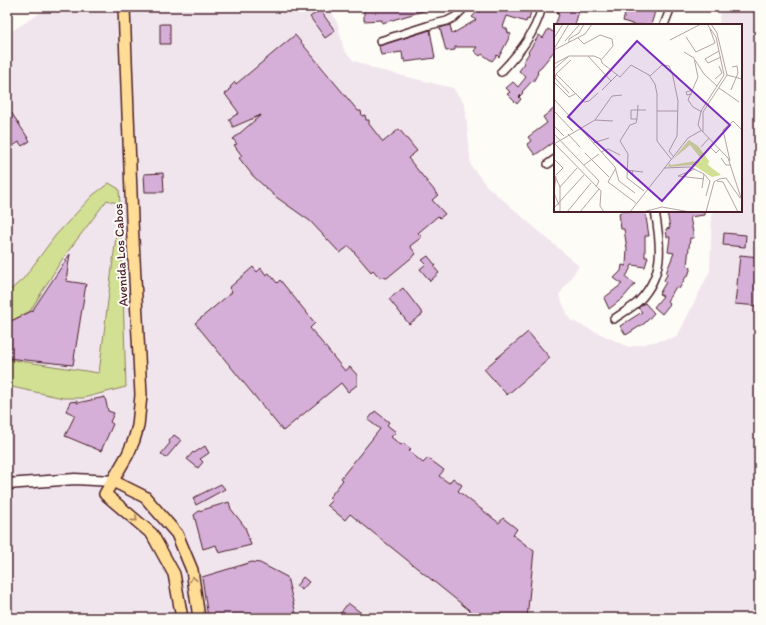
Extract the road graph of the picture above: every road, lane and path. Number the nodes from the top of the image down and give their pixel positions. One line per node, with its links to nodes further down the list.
1 (124, 7): 13 (main road, Avenida Los Cabos)
2 (465, 7): 6 (street)
3 (542, 7): 7 (street)
4 (671, 7): 5 (street)
5 (664, 24)
6 (380, 41)
7 (501, 72)
8 (554, 160): 9 (street)
9 (548, 164)
10 (655, 212): 11 (street)
11 (614, 319)
12 (90, 480): 13 (main road); 14 (main road); 15 (main road)
13 (113, 481): 15 (main road, Avenida Los Cabos); 17 (main road, one-way to 13)
14 (7, 484)
15 (105, 494): 16 (main road, one-way to 16)
16 (182, 618)
17 (199, 618)

